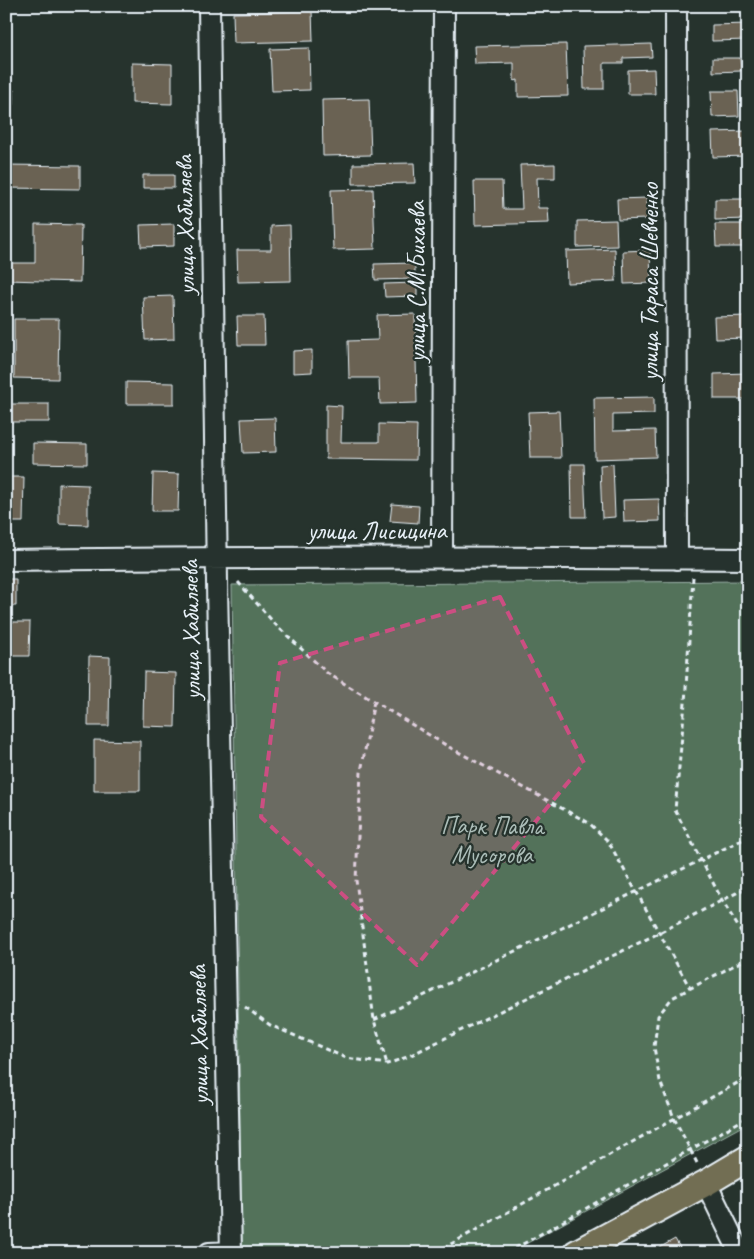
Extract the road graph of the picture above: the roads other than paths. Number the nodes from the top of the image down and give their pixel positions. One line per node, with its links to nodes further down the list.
1 (209, 6): 4 (street, улица Хабиляева)
2 (444, 6): 5 (street, улица С.М.Бихаева)
3 (676, 6): 6 (street, улица Тараса Шевченко)
4 (216, 557): 5 (street, улица Лисицина); 8 (street, улица Лисицина); 11 (street, улица Хабиляева)
5 (442, 557): 6 (street, улица Лисицина)
6 (677, 559): 7 (street, улица Лисицина)
7 (748, 559)
8 (6, 560)
9 (748, 1158): 10 (main road)
10 (706, 1183): 13 (main road); 14 (street)
11 (230, 1252): 12 (street)
12 (209, 1253)
13 (576, 1253)
14 (740, 1253)

